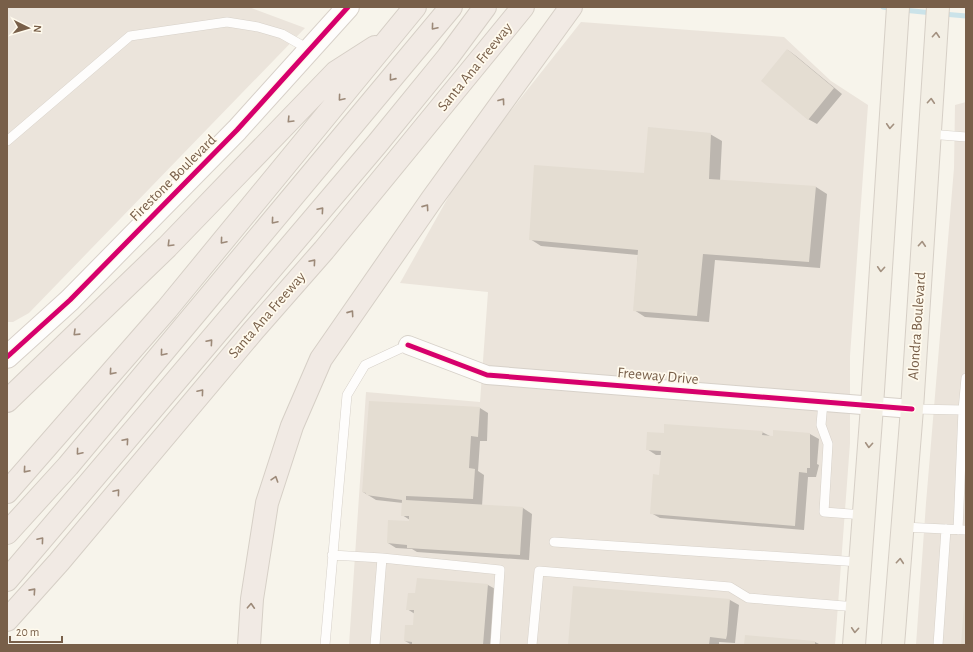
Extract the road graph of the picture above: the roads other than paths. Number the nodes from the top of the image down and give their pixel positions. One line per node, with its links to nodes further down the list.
1 (415, 7): 9 (highway)
2 (451, 7): 27 (highway, one-way to 27)
3 (485, 7): 32 (highway, one-way to 3)
4 (524, 7): 34 (highway, Santa Ana Freeway, one-way to 4)
5 (571, 7): 35 (highway, one-way to 5)
6 (898, 7): 19 (main road, one-way to 19)
7 (938, 7): 11 (main road, Alondra Boulevard, one-way to 7)
8 (344, 12): 10 (street, Firestone Boulevard)
9 (393, 35): 17 (highway, one-way to 17); 22 (highway, one-way to 22)
10 (310, 50): 13 (lane); 15 (street, Firestone Boulevard)
11 (929, 134): 12 (lane); 20 (main road, Alondra Boulevard, one-way to 11)
12 (966, 137)
13 (7, 141)
14 (408, 345): 18 (street, Freeway Drive); 29 (lane)
15 (7, 357)
16 (966, 378): 21 (lane)
17 (7, 401)
18 (823, 402): 19 (street, Freeway Drive); 23 (lane)
19 (872, 406): 20 (street, Freeway Drive); 23 (main road, one-way to 23)
20 (912, 409): 21 (lane); 24 (main road, Alondra Boulevard)
21 (963, 410): 26 (lane)
22 (7, 492)
23 (864, 515): 31 (main road)
24 (903, 527): 25 (lane); 41 (main road, Alondra Boulevard, one-way to 24)
25 (946, 530): 26 (lane); 42 (lane)
26 (962, 530)
27 (7, 533)
28 (554, 542): 31 (lane)
29 (332, 555): 30 (lane); 36 (lane)
30 (382, 558): 37 (lane); 38 (lane)
31 (860, 562): 33 (main road)
32 (7, 580)
33 (857, 607): 39 (lane); 40 (main road, one-way to 40)
34 (7, 620)
35 (249, 645)
36 (325, 645)
37 (375, 645)
38 (494, 645)
39 (532, 645)
40 (854, 645)
41 (893, 645)
42 (938, 645)

